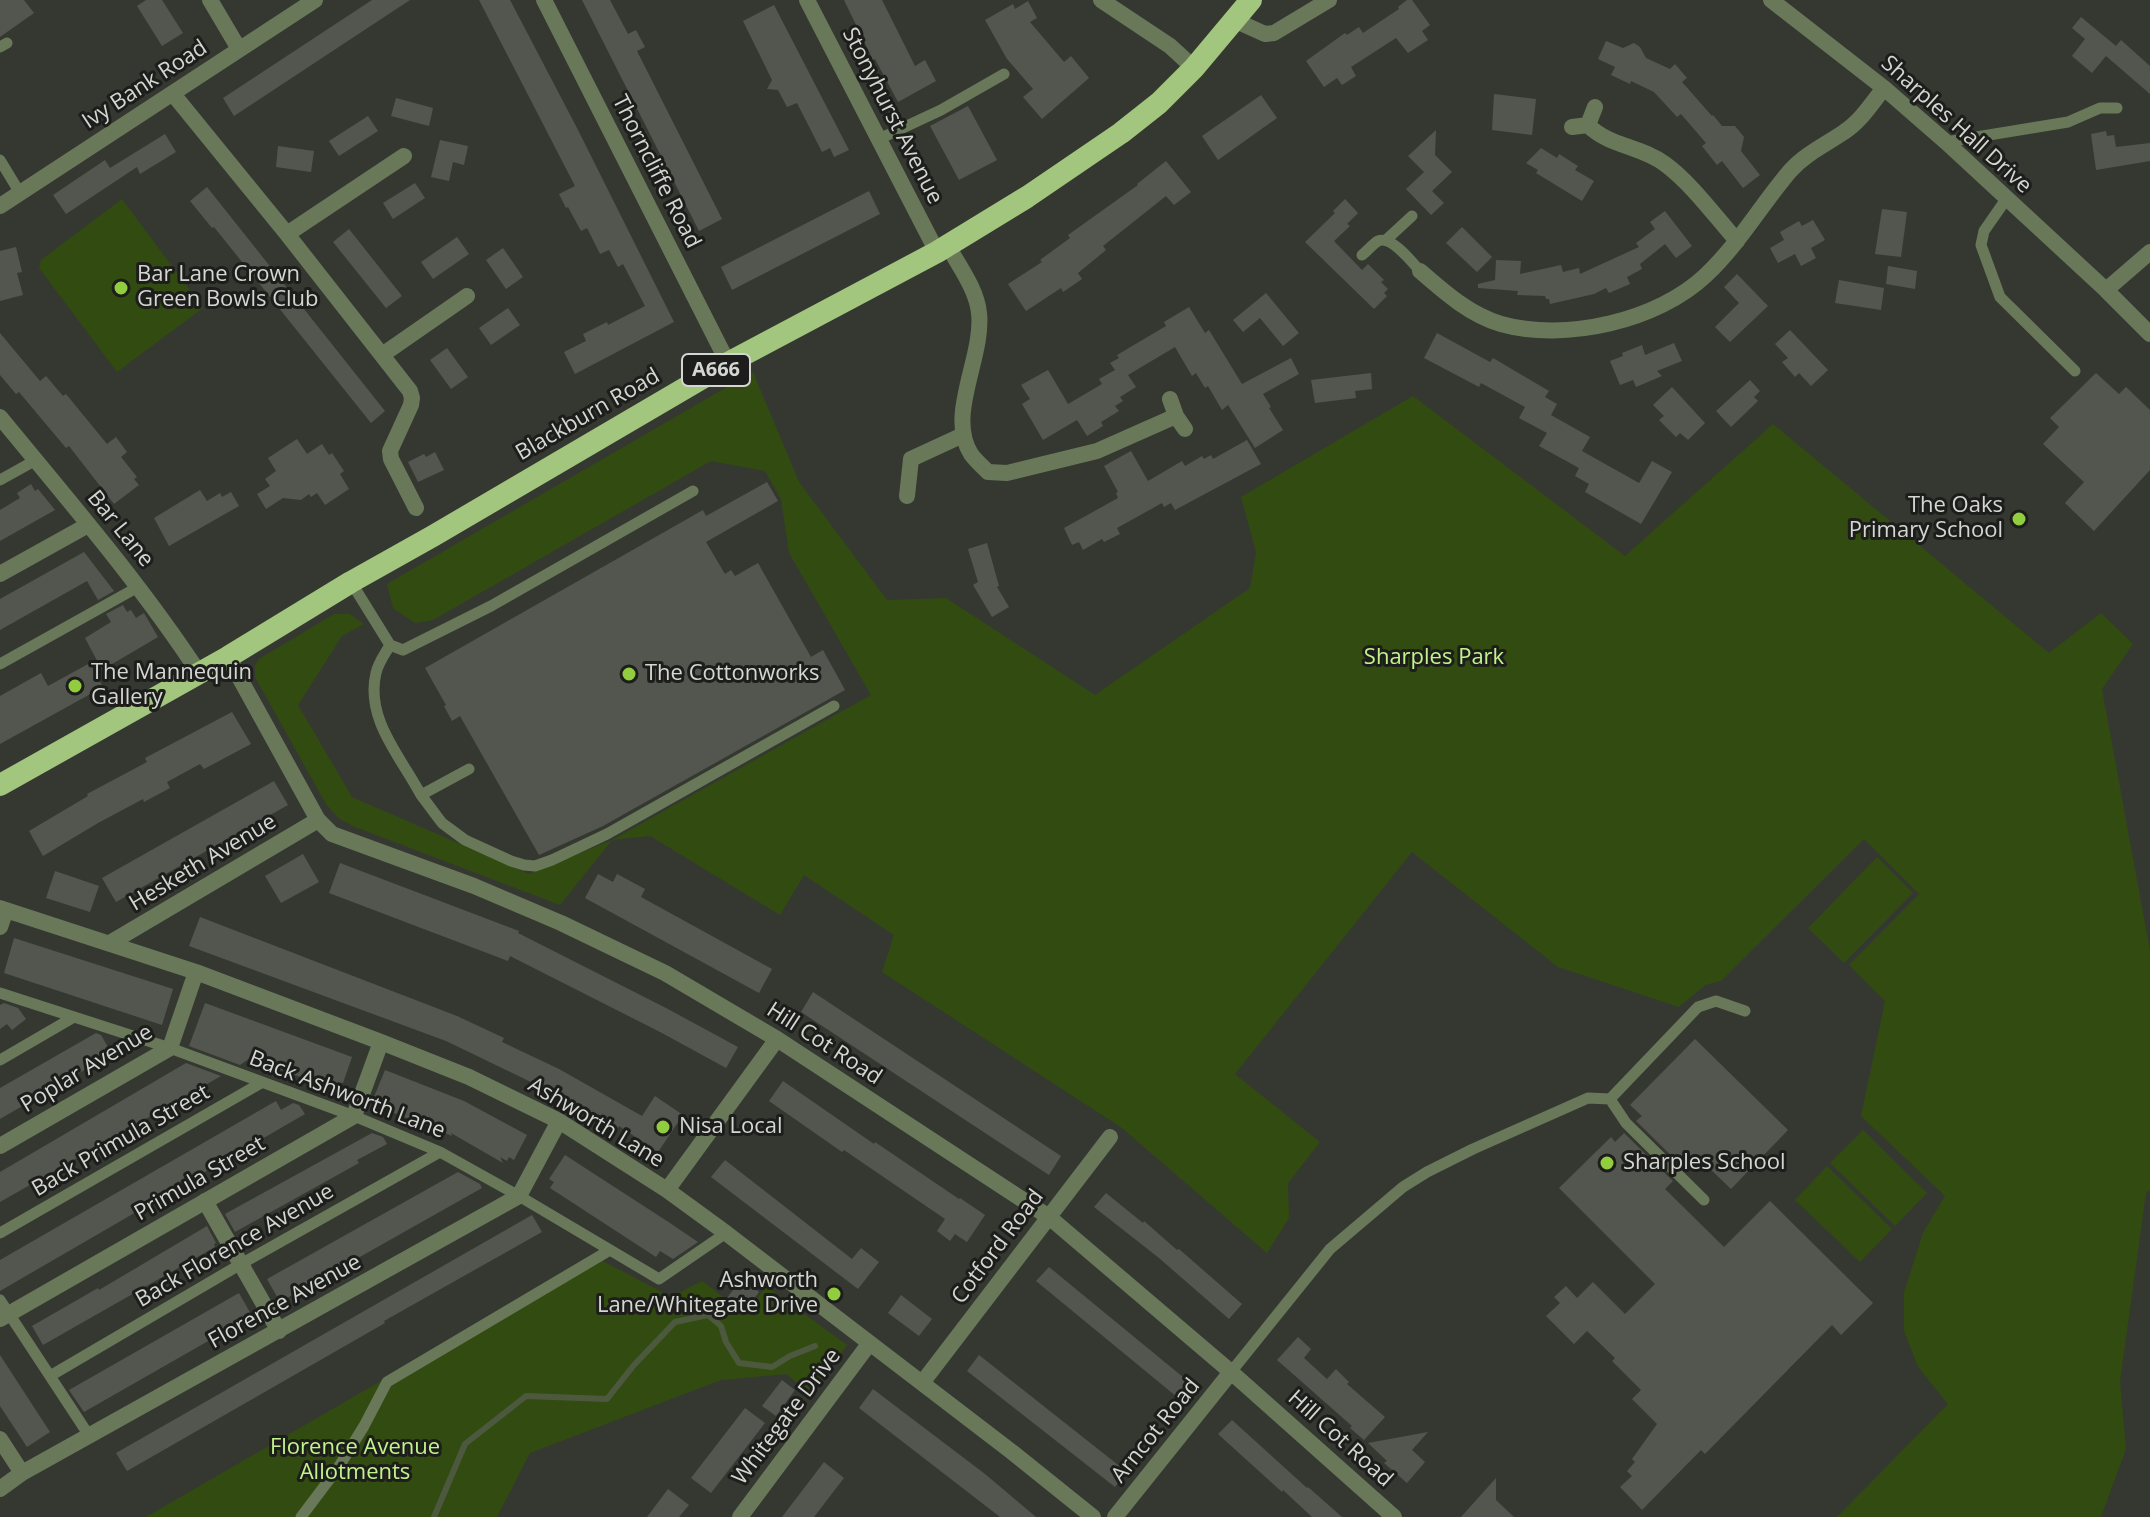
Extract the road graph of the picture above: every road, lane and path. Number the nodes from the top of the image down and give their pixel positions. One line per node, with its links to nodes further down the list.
1 (210, 0): 10 (street)
2 (315, 0): 10 (street, Ivy Bank Road)
3 (544, 0): 36 (street, Thorncliffe Road)
4 (807, 0): 17 (street, Stonyhurst Avenue)
5 (1101, 0): 11 (street)
6 (1251, 0): 9 (highway, Blackburn Road / A666)
7 (1329, 0): 9 (street)
8 (1771, 0): 13 (street, Sharples Hall Drive)
9 (1234, 20): 11 (highway, Blackburn Road / A666)
10 (239, 49): 14 (street, Ivy Bank Road)
11 (1194, 68): 28 (highway, Blackburn Road / A666)
12 (1004, 74): 17 (lane)
13 (1884, 88): 18 (street, Sharples Hall Drive); 27 (street)
14 (173, 94): 21 (street, Ivy Bank Road); 25 (street)
15 (1595, 107): 27 (street)
16 (2117, 108): 18 (lane)
17 (879, 139): 28 (street, Stonyhurst Avenue)
18 (1946, 142): 22 (street, Sharples Hall Drive)
19 (404, 156): 25 (street)
20 (0, 160): 21 (lane)
21 (20, 193): 23 (street, Ivy Bank Road)
22 (2007, 198): 32 (street, Sharples Hall Drive); 37 (lane)
23 (0, 206)
24 (1412, 216): 26 (lane)
25 (287, 234): 35 (street)
26 (1386, 240): 30 (lane); 31 (lane)
27 (1737, 241): 31 (street)
28 (942, 249): 36 (highway, Blackburn Road / A666); 40 (street, Stonyhurst Avenue)
29 (2150, 252): 32 (street)
30 (1362, 255)
31 (1420, 271)
32 (2106, 290): 34 (street, Sharples Hall Drive)
33 (467, 296): 35 (street)
34 (2150, 334)
35 (382, 355): 45 (street)
36 (728, 363): 48 (highway, Blackburn Road / A666)
37 (2075, 371)
38 (1177, 415): 40 (street)
39 (0, 417): 41 (street, Bar Lane)
40 (963, 435): 44 (street)
41 (36, 460): 42 (lane); 46 (street, Bar Lane)
42 (0, 480)
43 (693, 491): 50 (lane)
44 (907, 496)
45 (416, 508)
46 (88, 525): 47 (street); 49 (street, Bar Lane)
47 (0, 574)
48 (351, 582): 50 (lane); 51 (highway, Blackburn Road / A666)
49 (138, 587): 52 (lane); 53 (street, Bar Lane)
50 (390, 645): 57 (lane)
51 (228, 657): 53 (highway, Blackburn Road / A666); 58 (street, Hill Cot Road)
52 (0, 664)
53 (199, 673): 56 (highway, Blackburn Road / A666)
54 (834, 706): 57 (lane)
55 (469, 769): 57 (lane)
56 (0, 785)
57 (421, 795)
58 (318, 820): 61 (street, Hesketh Avenue); 66 (street, Hill Cot Road)
59 (3, 909): 60 (street); 61 (street, Ashworth Lane)
60 (0, 927)
61 (110, 943): 62 (street, Ashworth Lane)
62 (196, 972): 67 (street, Ashworth Lane); 68 (street, Poplar Avenue)
63 (0, 993): 65 (lane, Back Ashworth Lane)
64 (1745, 1011): 71 (lane)
65 (74, 1017): 68 (lane, Back Ashworth Lane); 69 (lane)
66 (777, 1039): 77 (street); 81 (street, Hill Cot Road)
67 (381, 1042): 72 (street); 73 (street, Ashworth Lane)
68 (170, 1048): 70 (lane, Back Ashworth Lane); 75 (street, Poplar Avenue)
69 (0, 1060)
70 (261, 1083): 72 (lane, Back Ashworth Lane); 82 (lane, Back Primula Street)
71 (1610, 1099): 79 (lane); 89 (lane)
72 (354, 1116): 76 (lane, Back Ashworth Lane); 80 (street, Primula Street)
73 (559, 1121): 77 (street, Ashworth Lane); 78 (street)
74 (1110, 1137): 81 (street, Cotford Road)
75 (0, 1146)
76 (440, 1152): 78 (lane, Back Ashworth Lane); 85 (lane, Back Florence Avenue)
77 (667, 1190): 83 (street, Ashworth Lane)
78 (519, 1196): 84 (lane, Back Ashworth Lane); 87 (street, Florence Avenue)
79 (1704, 1200)
80 (205, 1201): 85 (street); 86 (street, Primula Street)
81 (1049, 1217): 89 (street, Hill Cot Road); 91 (street, Cotford Road)
82 (0, 1233)
83 (726, 1233): 84 (lane, Back Ashworth Lane); 88 (street, Ashworth Lane)
84 (610, 1250): 96 (lane)
85 (241, 1264): 87 (street); 90 (lane, Back Florence Avenue)
86 (3, 1311): 90 (lane)
87 (279, 1331): 92 (street, Florence Avenue)
88 (869, 1344): 91 (street, Ashworth Lane); 97 (street, Whitegate Drive)
89 (1231, 1372): 99 (street, Arncot Road); 100 (street, Hill Cot Road)
90 (50, 1376): 92 (lane)
91 (922, 1383): 98 (street, Ashworth Lane)
92 (90, 1437): 94 (street, Florence Avenue)
93 (0, 1439): 94 (street)
94 (22, 1473): 95 (street, Florence Avenue)
95 (0, 1489)
96 (301, 1517)
97 (740, 1517)
98 (1093, 1517)
99 (1115, 1517)
100 (1394, 1517)

